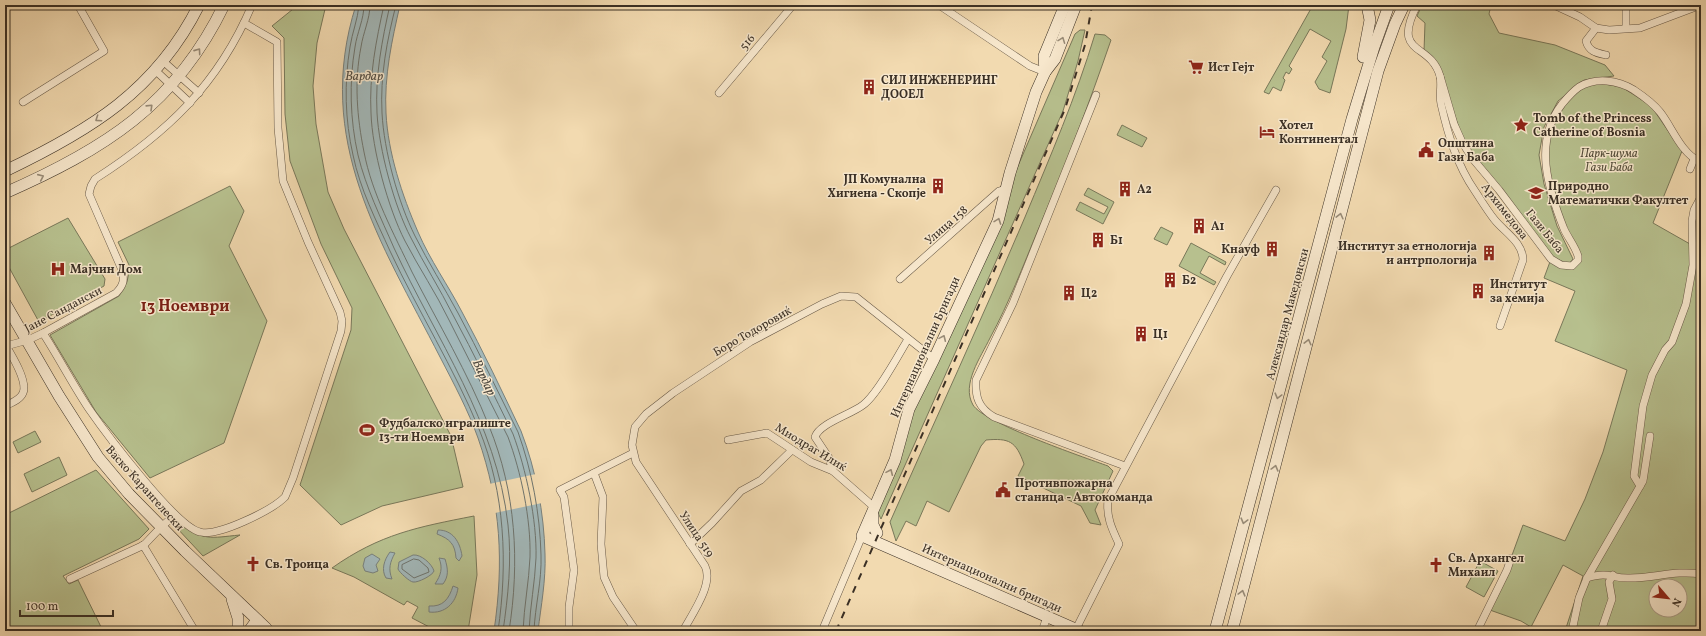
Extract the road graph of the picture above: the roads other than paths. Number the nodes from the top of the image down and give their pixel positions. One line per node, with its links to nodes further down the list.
1 (78, 5): 29 (street)
2 (199, 5): 20 (street)
3 (224, 5): 23 (street, one-way to 3)
4 (252, 5): 16 (street)
5 (939, 5): 22 (street)
6 (1065, 5): 22 (street)
7 (1076, 5): 22 (street, one-way to 7)
8 (1367, 5): 31 (street)
9 (1389, 5): 31 (street)
10 (1404, 5): 82 (street, one-way to 10)
11 (1417, 5): 24 (street)
12 (1554, 5): 17 (street)
13 (1626, 5): 18 (street)
14 (1701, 5): 18 (street)
15 (789, 6): 27 (street, 516)
16 (244, 23): 26 (street); 56 (street)
17 (1596, 28): 18 (street); 19 (street)
18 (1626, 28)
19 (1606, 56)
20 (164, 62): 21 (street); 23 (street)
21 (156, 71): 25 (street); 33 (street, one-way to 33)
22 (1045, 72): 34 (street, Интернационални Бригади)
23 (180, 75): 25 (street); 26 (street)
24 (1440, 76): 32 (street, Гази Баба); 40 (street, Архимедова)
25 (172, 85): 30 (street); 36 (street, one-way to 25)
26 (199, 93): 30 (street)
27 (719, 93)
28 (1096, 95): 51 (street)
29 (23, 102)
30 (190, 103): 41 (street, Јане Сандански)
31 (1352, 119): 81 (street, Александар Македонски, one-way to 81)
32 (1690, 169)
33 (5, 171)
34 (1006, 189): 38 (street, Улица 158); 45 (street, Интернационални Бригади, one-way to 34)
35 (1276, 190): 51 (street)
36 (5, 193)
37 (1701, 196): 54 (street)
38 (900, 279)
39 (5, 303): 43 (street, Васко Карангелески)
40 (1500, 326)
41 (43, 333): 43 (street, Јане Сандански); 56 (street)
42 (908, 339): 45 (street, Боро Тодоровиќ); 50 (street, Боро Тодоровиќ); 52 (street)
43 (28, 340): 44 (street, Јане Сандански); 57 (street, Васко Карангелески)
44 (6, 345): 46 (street, Јане Сандански)
45 (934, 359): 55 (street, Интернационални Бригади, one-way to 45)
46 (5, 406)
47 (1650, 436): 54 (street)
48 (728, 440): 49 (street, Миодраг Илиќ)
49 (792, 450): 52 (street, Миодраг Илиќ); 60 (street)
50 (633, 453): 53 (street); 60 (street, Улица 519)
51 (1125, 466): 72 (street)
52 (833, 471): 55 (street, Миодраг Илиќ)
53 (594, 474): 76 (street); 77 (street)
54 (1640, 486): 66 (street)
55 (874, 507): 58 (street); 59 (street, Интернационални Бригади)
56 (175, 515): 57 (street)
57 (161, 527): 61 (street); 68 (street, Васко Карангелески)
58 (877, 533): 59 (street); 62 (street, Интернационални бригади)
59 (863, 534): 62 (street, Интернационални бригади); 79 (street, Интернационални Бригади)
60 (690, 544): 78 (street, Улица 519)
61 (143, 545): 67 (street); 73 (street)
62 (893, 548): 69 (street, Интернационални бригади)
63 (1511, 558): 83 (street)
64 (1701, 574): 65 (street)
65 (1613, 575): 66 (street); 85 (street)
66 (1587, 578): 84 (street)
67 (70, 579)
68 (231, 596): 70 (street, Васко Карангелески); 74 (street)
69 (1047, 617): 72 (street, Интернационални бригади); 80 (street)
70 (257, 620): 71 (street, Васко Карангелески); 75 (street)
71 (265, 629)
72 (1078, 630)
73 (195, 631)
74 (238, 631)
75 (250, 631)
76 (570, 631)
77 (636, 631)
78 (683, 631)
79 (822, 631)
80 (1042, 631)
81 (1214, 631)
82 (1232, 631)
83 (1476, 631)
84 (1572, 631)
85 (1600, 631)

